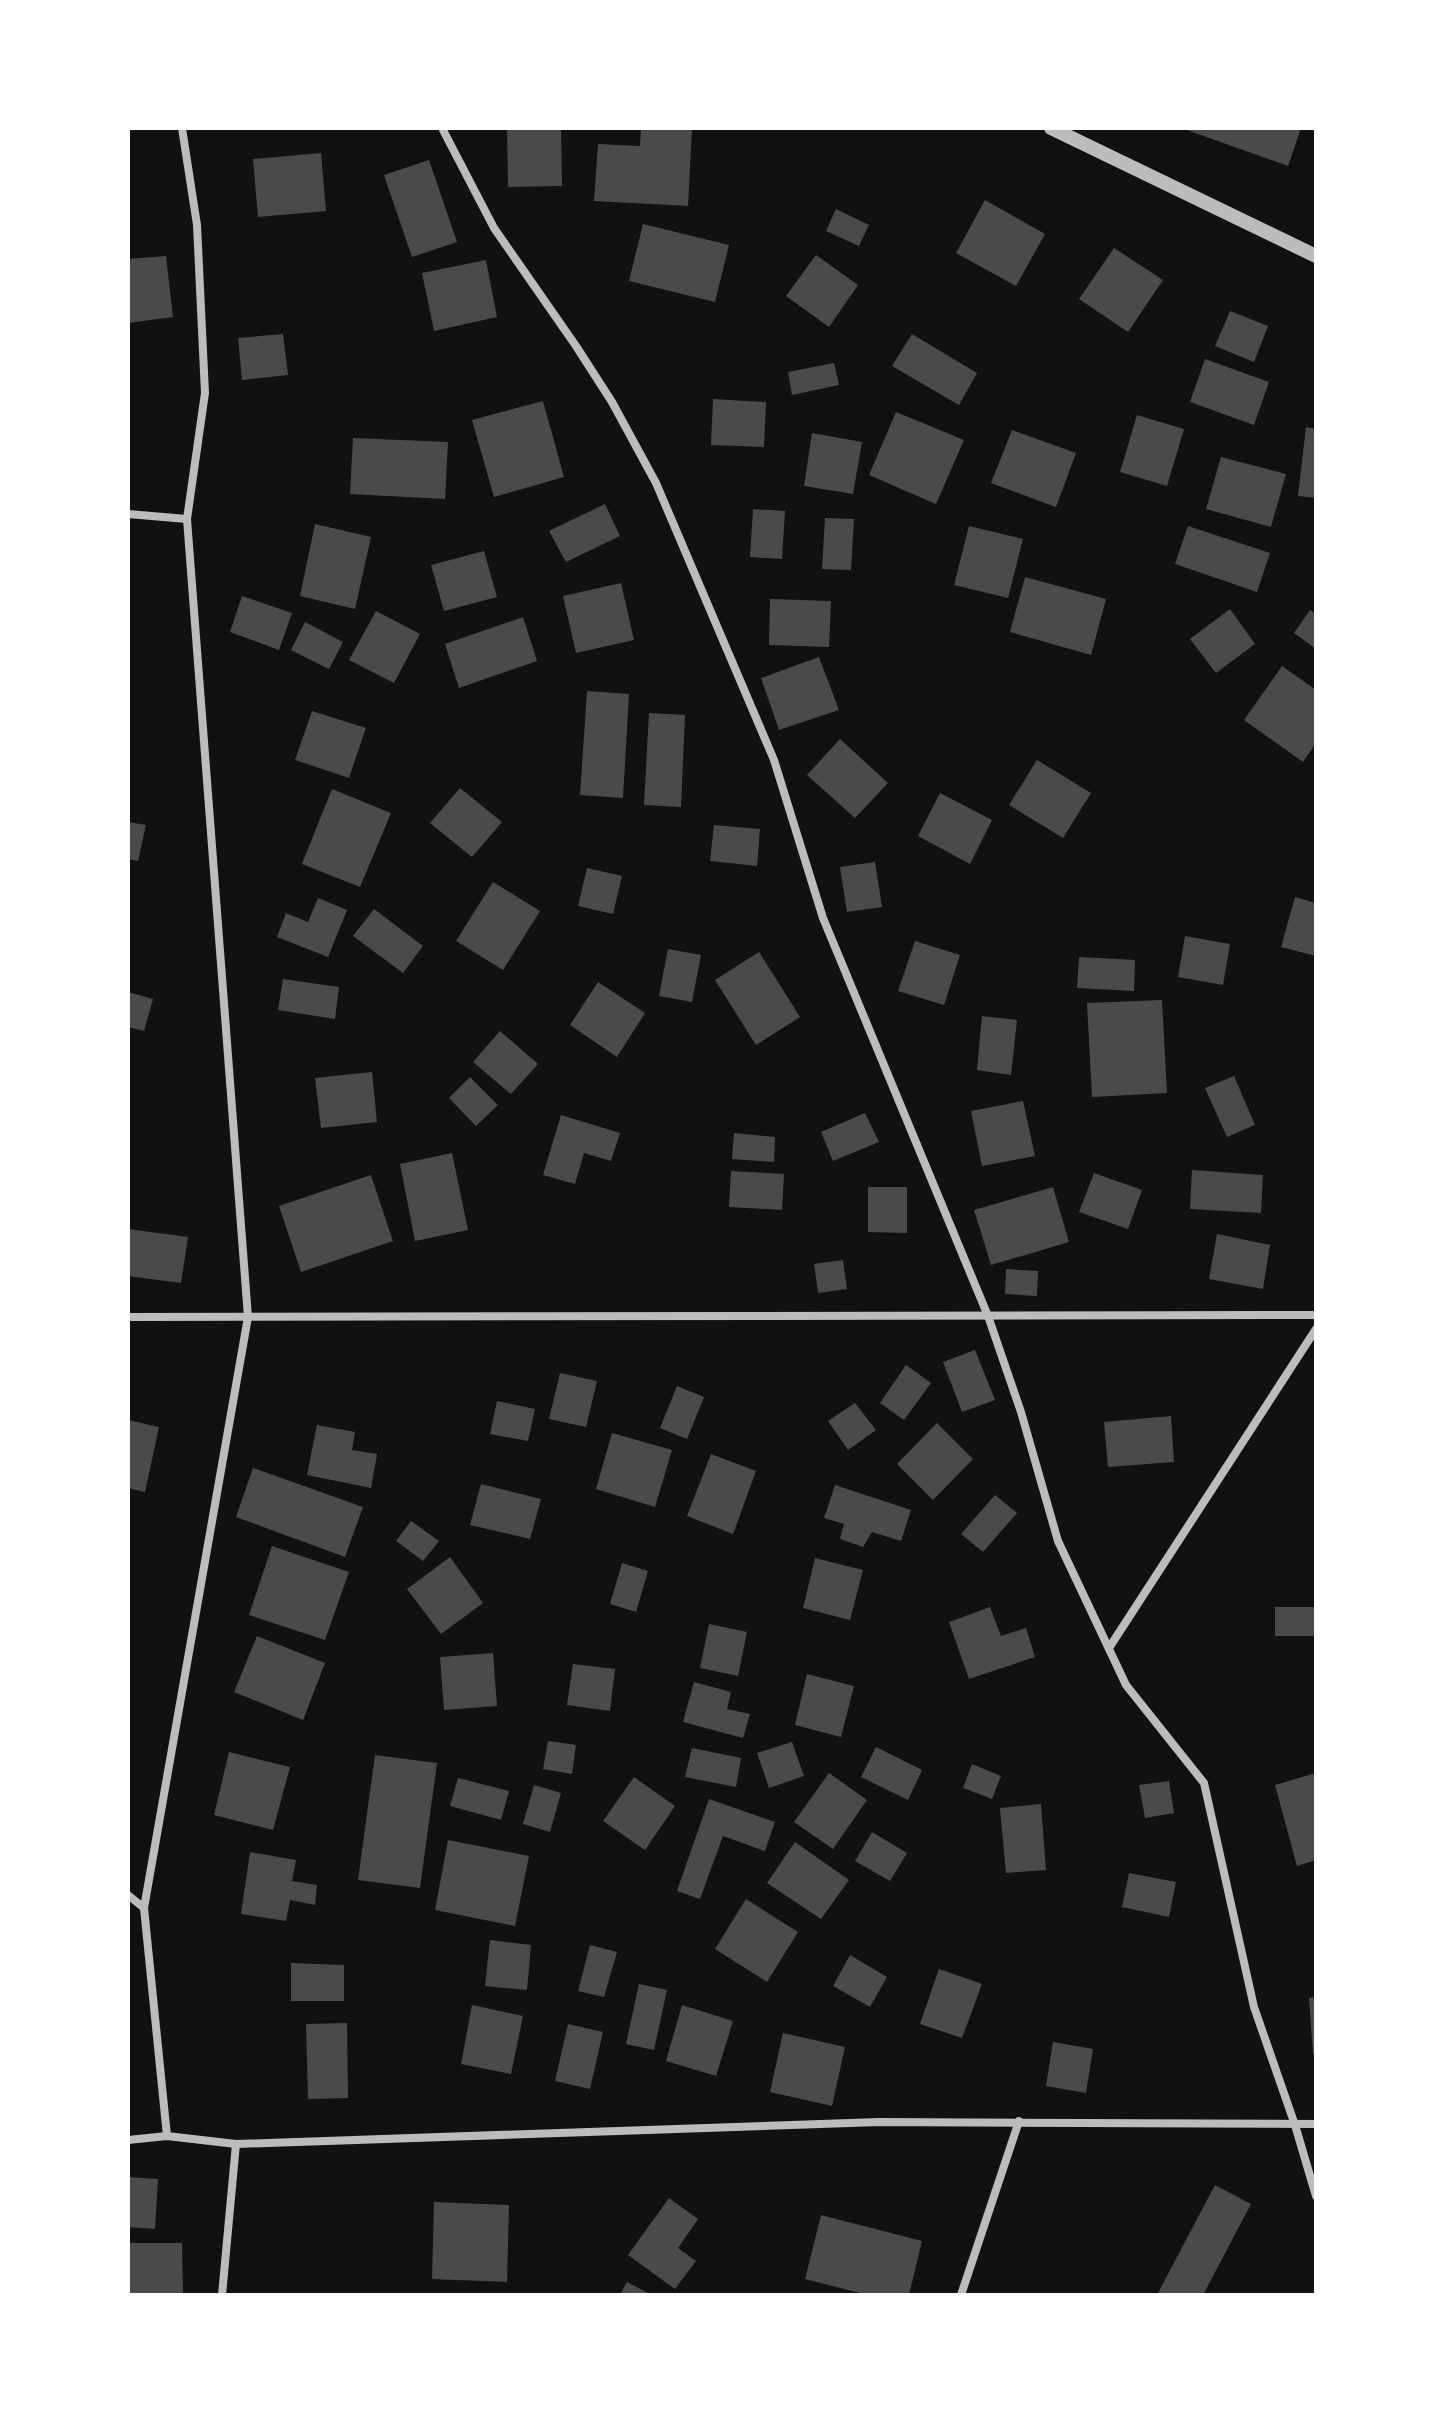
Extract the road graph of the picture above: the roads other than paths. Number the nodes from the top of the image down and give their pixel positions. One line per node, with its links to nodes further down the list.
1 (182, 128): 6 (street)
2 (442, 128): 8 (street)
3 (1051, 128): 4 (street)
4 (1316, 256)
5 (128, 514): 6 (street)
6 (187, 519): 10 (street)
7 (1316, 1315): 8 (street)
8 (988, 1316): 10 (street); 12 (street)
9 (128, 1317): 10 (street)
10 (248, 1317): 14 (street)
11 (1316, 1329): 12 (street)
12 (1109, 1648): 17 (street)
13 (128, 1895): 14 (street)
14 (144, 1908): 18 (street)
15 (1019, 2121): 17 (street); 20 (street); 23 (street)
16 (1316, 2124): 17 (street)
17 (1295, 2125): 21 (street)
18 (167, 2136): 19 (street); 20 (street)
19 (128, 2140)
20 (236, 2144): 22 (street)
21 (1316, 2196)
22 (222, 2295)
23 (961, 2295)

